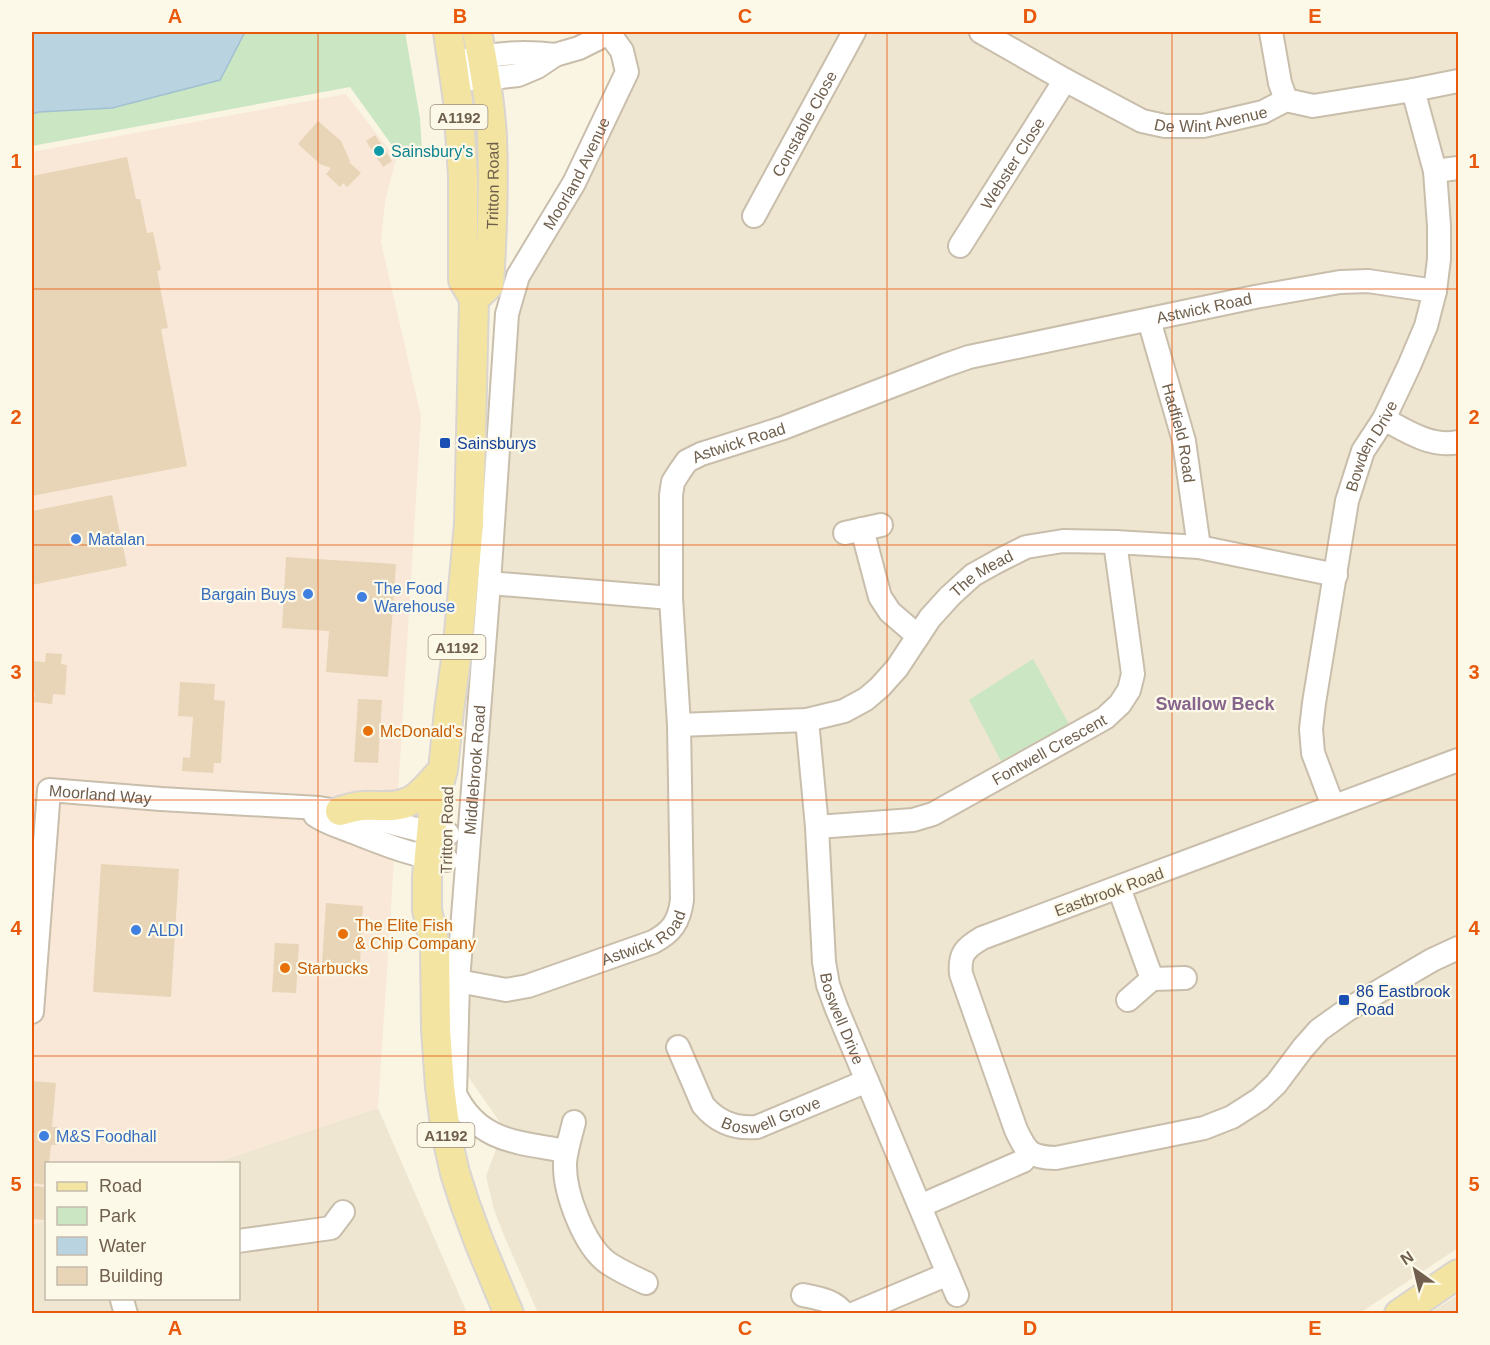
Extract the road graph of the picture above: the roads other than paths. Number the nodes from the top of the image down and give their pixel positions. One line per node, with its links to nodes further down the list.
1 (448, 32): 7 (main road, Tritton Road / A1192)
2 (610, 32): 6 (street, Moorland Avenue); 20 (street, Moorland Avenue)
3 (854, 32): 15 (street, Constable Close)
4 (981, 32): 8 (street, De Wint Avenue)
5 (1270, 32): 11 (street)
6 (481, 56): 7 (street); 12 (main road, Tritton Road / A1192)
7 (454, 71): 16 (main road, Tritton Road / A1192)
8 (1065, 80): 11 (street, De Wint Avenue); 17 (street, Webster Close)
9 (1458, 81): 10 (street, De Wint Avenue)
10 (1413, 90): 11 (street, De Wint Avenue); 14 (street, Bowden Drive)
11 (1286, 100)
12 (492, 136): 16 (main road); 19 (main road, Tritton Road / A1192)
13 (1458, 168): 14 (street)
14 (1435, 171): 18 (street, Bowden Drive)
15 (754, 216)
16 (458, 226): 19 (main road, Tritton Road / A1192)
17 (960, 246)
18 (1435, 291): 21 (street, Astwick Road); 22 (street, Bowden Drive)
19 (474, 299): 34 (main road, Tritton Road / A1192)
20 (507, 314): 28 (street, Middlebrook Road)
21 (1149, 320): 26 (street, Hadfield Road); 29 (street, Astwick Road)
22 (1384, 419): 23 (street); 27 (street, Bowden Drive)
23 (1458, 442)
24 (863, 529): 30 (street)
25 (1115, 542): 26 (street, The Mead); 30 (street, The Mead); 38 (street, Fontwell Crescent)
26 (1199, 547): 27 (street, The Mead)
27 (1336, 575): 35 (street, Bowden Drive)
28 (489, 583): 29 (street); 44 (street, Middlebrook Road)
29 (671, 598): 32 (street, Astwick Road)
30 (918, 636): 31 (street, The Mead)
31 (807, 720): 32 (street, The Mead); 38 (street, Boswell Drive)
32 (679, 724): 44 (street, Astwick Road)
33 (1458, 760): 35 (street, Eastbrook Road)
34 (443, 770): 37 (main road); 39 (main road, Tritton Road)
35 (1332, 806): 40 (street, Eastbrook Road)
36 (304, 807): 37 (street, Moorland Way); 39 (street, Moorland Way); 46 (street, Moorland Way)
37 (340, 811): 39 (street, Moorland Way)
38 (817, 827): 48 (street, Boswell Drive)
39 (439, 846): 60 (main road, Tritton Road / A1192)
40 (1119, 888): 43 (street); 51 (street, Eastbrook Road)
41 (1458, 948): 51 (street)
42 (1185, 978): 43 (street)
43 (1152, 979): 45 (street)
44 (458, 981): 50 (street, Middlebrook Road)
45 (1128, 1000)
46 (32, 1012)
47 (678, 1047): 48 (street, Boswell Grove)
48 (867, 1081): 52 (street, Boswell Drive)
49 (574, 1122): 50 (street)
50 (566, 1151): 57 (street)
51 (1030, 1153): 52 (street)
52 (920, 1206): 55 (street, Boswell Drive)
53 (339, 1228): 54 (street)
54 (240, 1241)
55 (948, 1274): 59 (street, Boswell Drive); 62 (street)
56 (1458, 1275): 63 (main road)
57 (646, 1283)
58 (802, 1295): 61 (street)
59 (957, 1295)
60 (509, 1314)
61 (844, 1314)
62 (853, 1314)
63 (1399, 1314)

